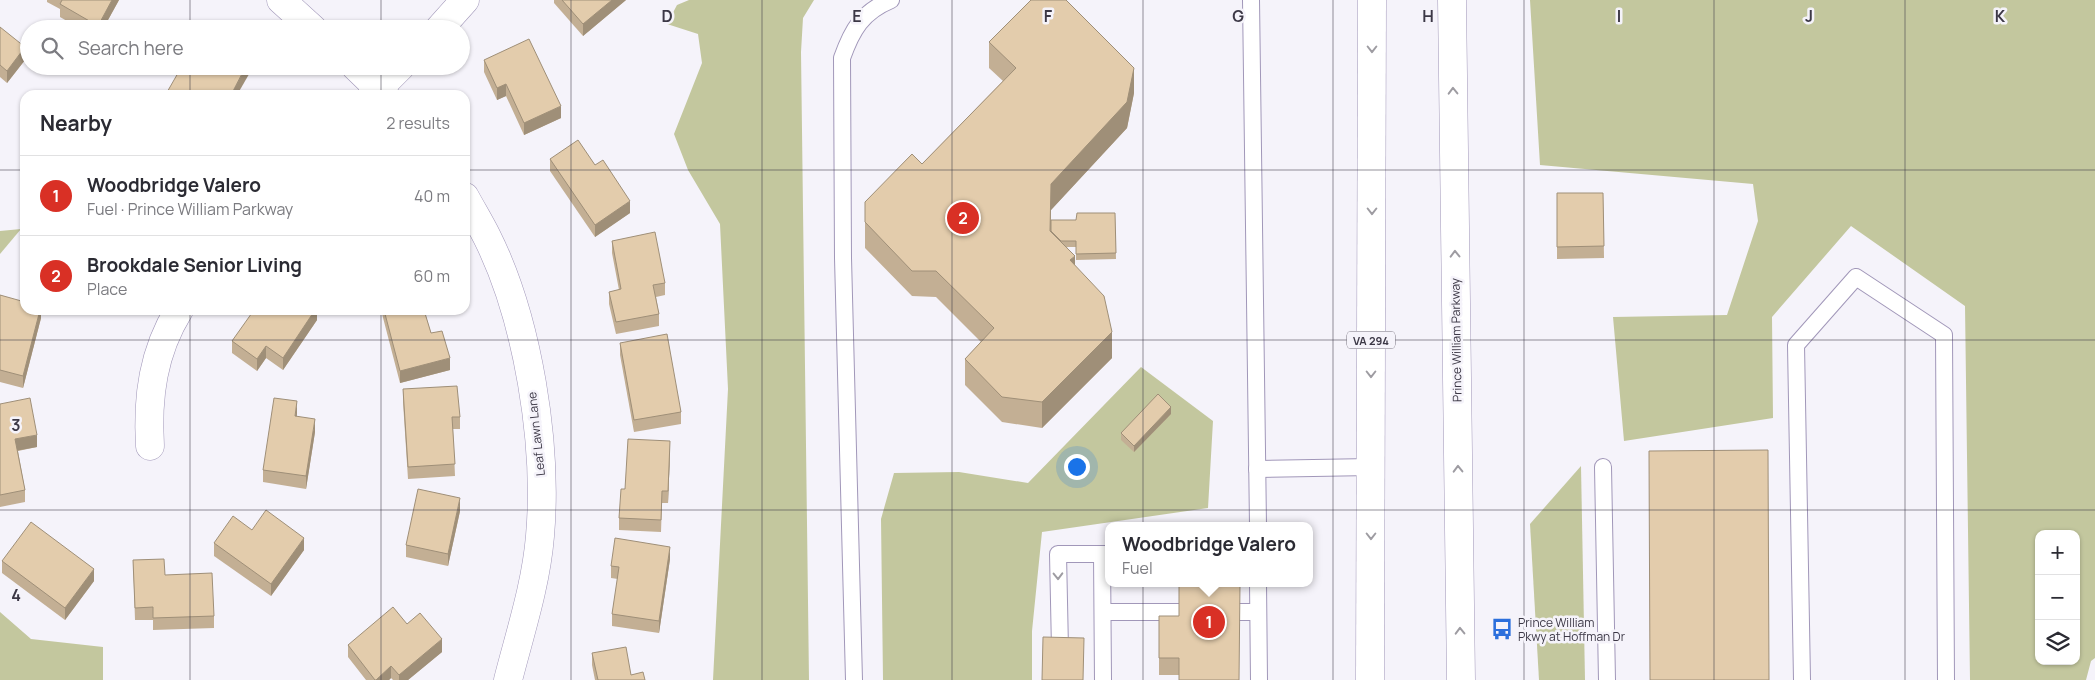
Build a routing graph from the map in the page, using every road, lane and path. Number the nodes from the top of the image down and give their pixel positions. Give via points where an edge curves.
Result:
1 (281, 0) edge
2 (465, 0) edge
3 (891, 0) edge
4 (1251, 0) edge
5 (1372, 0) edge
6 (1452, 0) edge
7 (303, 20) edge
8 (446, 20) edge
9 (363, 75) edge
10 (394, 75) edge
11 (376, 90) edge
12 (381, 90) edge
13 (470, 206) edge
14 (178, 315) edge
15 (150, 446) dead end
16 (1371, 467) junction
17 (1603, 467) dead end
18 (1257, 469) junction
19 (1258, 522) edge
20 (1105, 554) edge
21 (1105, 573) edge
22 (1258, 587) edge
23 (1103, 612) junction
24 (1179, 612) edge
25 (1240, 612) edge
26 (1258, 612) junction
27 (1060, 649) edge
28 (508, 680) edge
29 (854, 680) edge
30 (1103, 680) edge
31 (1259, 680) edge
32 (1370, 680) edge
33 (1461, 680) edge
34 (1607, 680) edge
35 (1802, 680) edge
36 (1946, 680) edge

1 - 7 main road
2 - 8 main road
3 - 29 lane via 861,20 850,35 842,58 843,258
4 - 18 lane
5 -> 16 main road, VA 294
33 -> 6 main road, Prince William Parkway
9 - 11 main road
10 - 12 main road
13 - 28 main road, Leaf Lawn Lane via 510,294 526,358 538,430 540,536 534,579
14 - 15 main road via 159,352 151,381
16 - 18 lane
16 -> 32 main road, VA 294
17 - 34 lane
18 - 19 lane
20 -> 27 lane via 1058,554
21 - 23 lane
22 - 26 lane
23 - 24 lane
23 - 30 lane
25 - 26 lane
26 - 31 lane
35 - 36 lane via 1796,345 1856,277 1944,335

